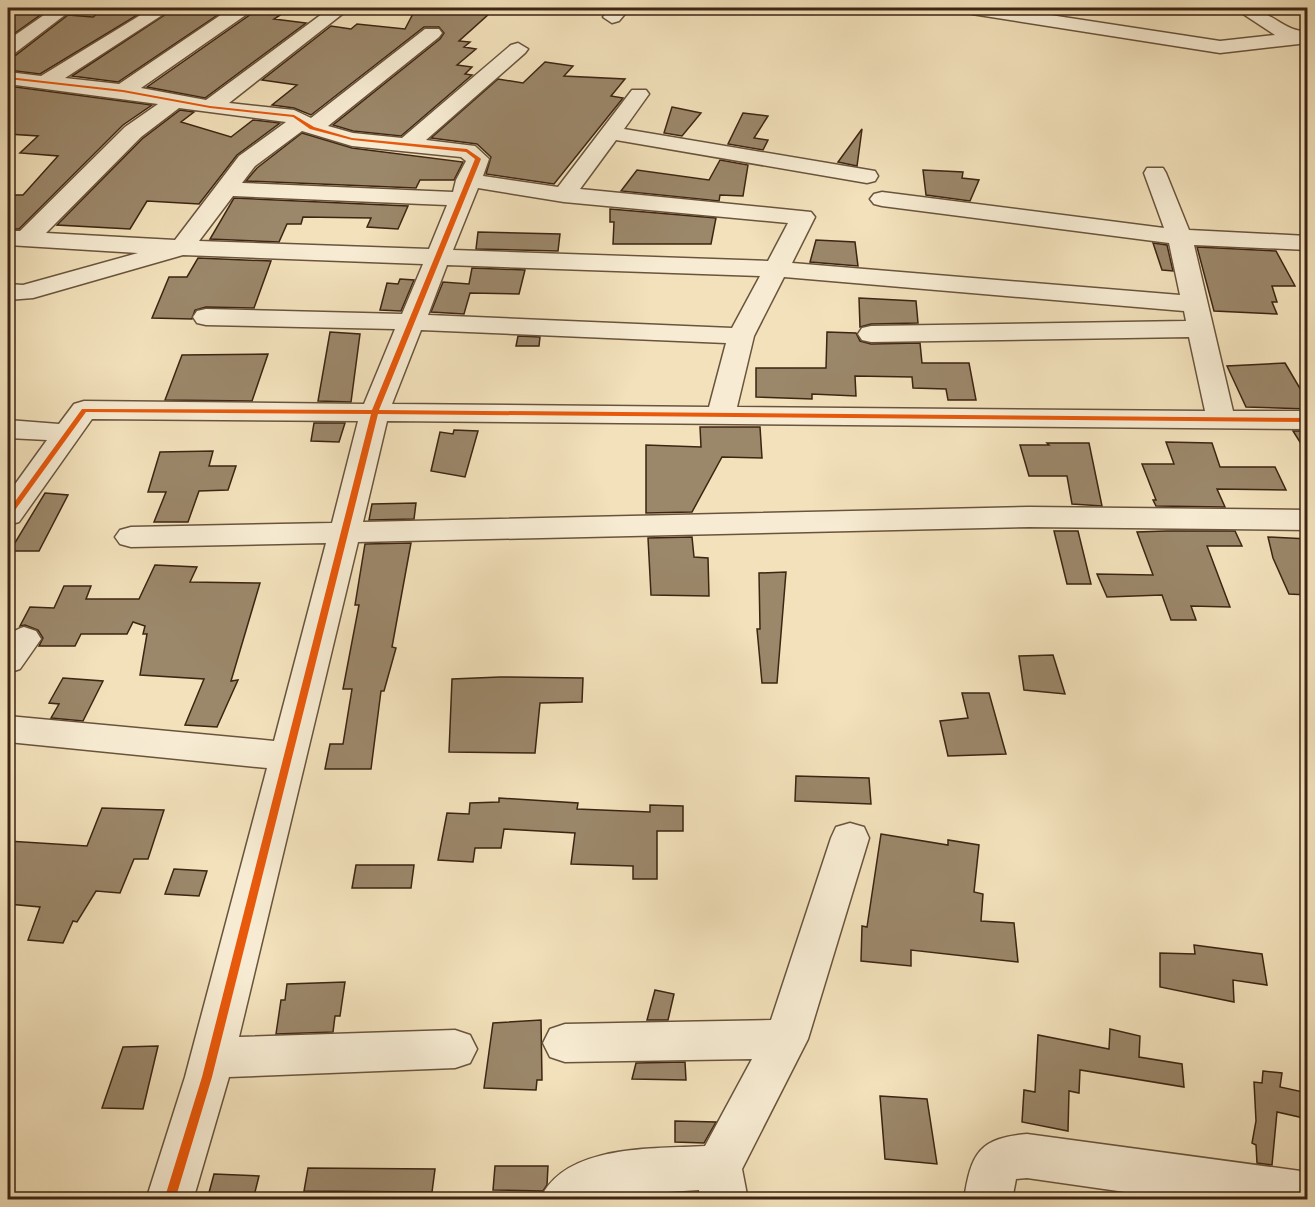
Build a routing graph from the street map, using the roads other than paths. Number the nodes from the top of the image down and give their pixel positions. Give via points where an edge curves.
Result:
1 (65, 8) edge
2 (164, 8) edge
3 (243, 8) edge
4 (341, 8) edge
5 (972, 8) edge
6 (1243, 8) edge
7 (432, 33) dead end
8 (1302, 38) edge
9 (8, 49) edge
10 (518, 49) dead end
11 (8, 78) edge
12 (47, 81) junction
13 (123, 91) junction
14 (639, 94) dead end
15 (175, 101) junction
16 (210, 107) junction
17 (307, 125) junction
18 (610, 133) junction
19 (406, 146) junction
20 (1155, 173) dead end
21 (867, 176) dead end
22 (226, 189) junction
23 (464, 189) junction
24 (564, 195) junction
25 (882, 199) dead end
26 (1180, 237) junction
27 (17, 238) edge
28 (65, 241) junction
29 (1308, 243) edge
30 (182, 248) junction
31 (436, 258) junction
32 (776, 270) junction
33 (16, 293) edge
34 (8, 313) edge
35 (206, 317) dead end
36 (1198, 317) junction
37 (411, 322) junction
38 (871, 334) dead end
39 (741, 336) junction
40 (375, 412) junction
41 (721, 415) junction
42 (1221, 419) junction
43 (1308, 420) edge
44 (8, 429) edge
45 (69, 433) junction
46 (8, 515) edge
47 (1308, 520) edge
48 (345, 532) junction
49 (132, 537) dead end
50 (8, 729) edge
51 (288, 756) junction
52 (850, 838) dead end
53 (786, 1039) junction
54 (565, 1043) dead end
55 (455, 1049) dead end
56 (211, 1058) junction
57 (721, 1183) edge
58 (1308, 1195) edge
59 (169, 1200) edge
60 (562, 1200) edge
61 (988, 1200) edge

1 - 9 street
2 - 12 street
3 - 13 street
4 - 16 street
5 - 8 street via 1220,47
6 - 8 street
7 - 17 street
10 - 19 street
11 - 12 street
12 - 13 street
13 - 15 street
14 - 18 street
15 - 16 street
15 - 27 street via 133,132
16 - 17 street via 294,116
17 - 19 street via 352,139
17 - 22 street via 247,161
18 - 21 street
18 - 24 street
19 - 23 street via 475,154 478,159
20 - 26 street
22 - 23 street
22 - 30 street
23 - 24 street
23 - 31 street
24 - 32 street via 803,217
25 - 26 street
26 - 29 street
26 - 36 street
27 - 28 street
28 - 30 street
28 - 33 street
30 - 31 street
30 - 33 street
31 - 32 street
31 - 37 street
32 - 36 street
32 - 39 street
33 - 34 street
35 - 37 street
36 - 38 street
36 - 42 street
37 - 39 street
37 - 40 street
39 - 41 street
40 - 41 street
40 - 45 street via 84,410
40 - 48 street
41 - 42 street
42 - 43 street
44 - 45 street
45 - 46 street
47 - 48 street via 1029,517
48 - 49 street
48 - 51 street
50 - 51 street
51 - 56 street
52 - 53 street
53 - 54 street
53 - 57 street
55 - 56 street
56 - 59 street
57 - 60 street via 619,1173 584,1184
58 - 61 street via 1027,1156 1003,1158 990,1176

